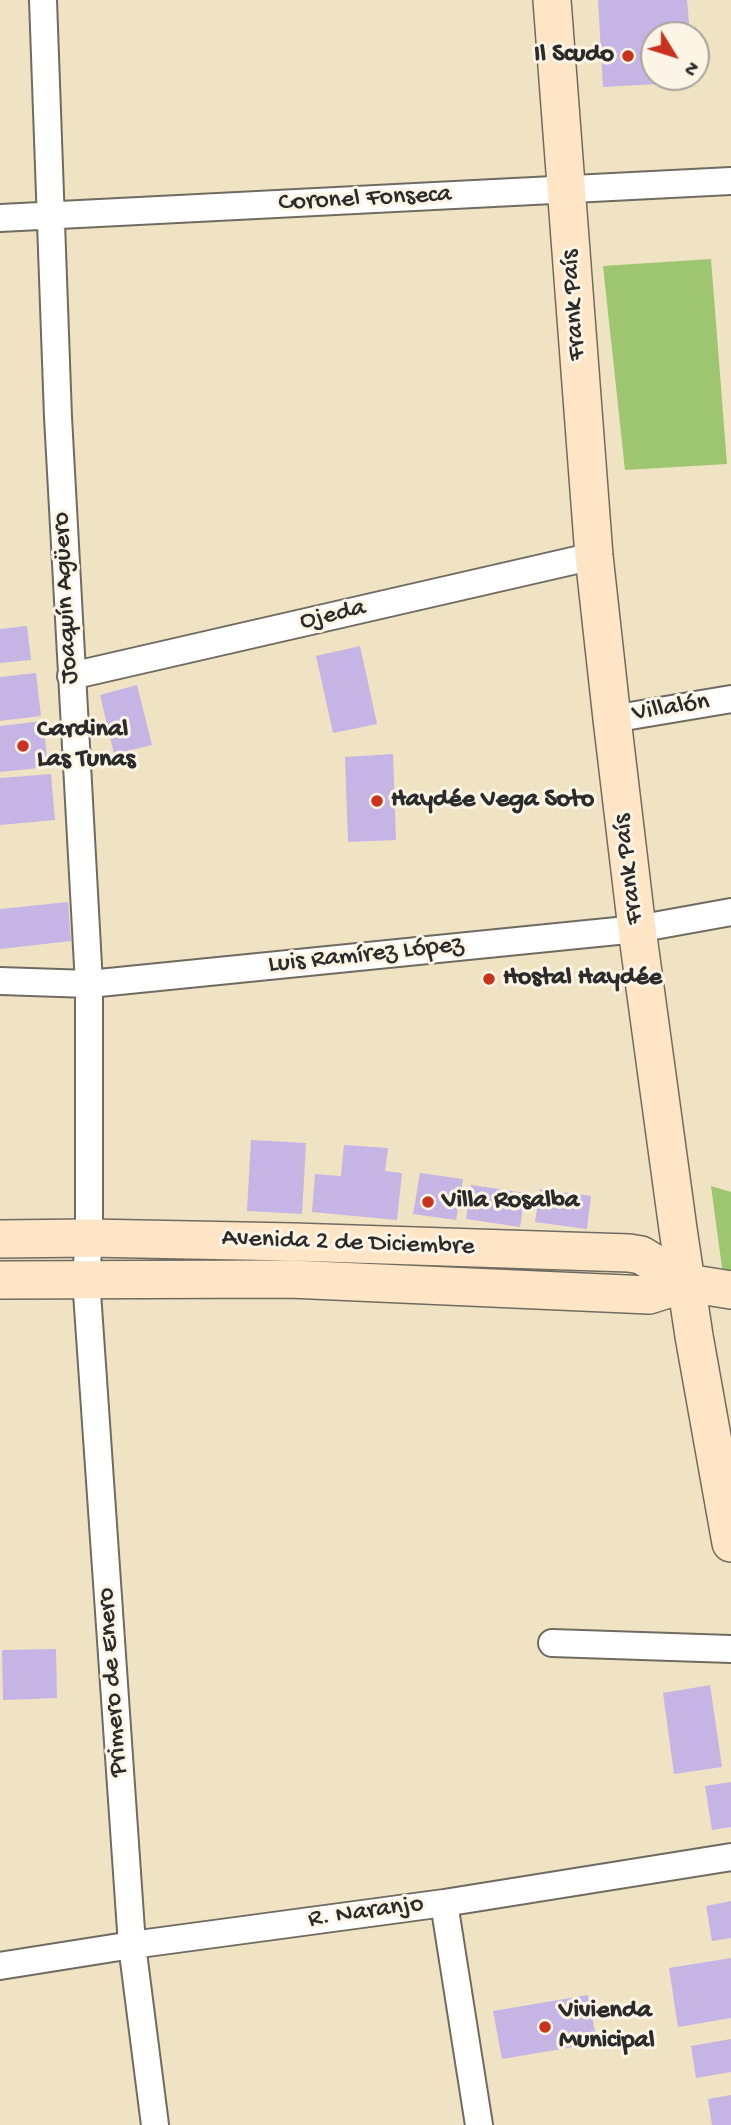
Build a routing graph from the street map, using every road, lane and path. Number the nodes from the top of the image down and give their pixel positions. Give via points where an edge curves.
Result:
1 (43, 0) edge
2 (552, 0) edge
3 (731, 181) edge
4 (566, 191) junction
5 (51, 214) junction
6 (0, 218) edge
7 (594, 555) junction
8 (71, 676) junction
9 (731, 699) edge
10 (612, 719) junction
11 (731, 912) edge
12 (637, 929) junction
13 (0, 981) edge
14 (89, 984) junction
15 (678, 1229) junction
16 (78, 1238) junction
17 (0, 1239) edge
18 (641, 1255) junction
19 (76, 1279) junction
20 (0, 1280) edge
21 (687, 1283) junction
22 (731, 1290) edge
23 (649, 1295) junction
24 (694, 1336) junction
25 (731, 1543) edge
26 (552, 1643) dead end
27 (731, 1649) edge
28 (731, 1857) edge
29 (444, 1903) junction
30 (132, 1945) junction
31 (0, 1966) edge
32 (155, 2125) edge
33 (479, 2125) edge

1 - 5 street, Joaquín Agüero
2 - 4 main road, Frank País
3 - 4 street, Coronel Fonseca
4 - 5 street, Coronel Fonseca
4 - 7 main road, Frank País
5 - 6 street, Coronel Fonseca
5 - 8 street, Joaquín Agüero
7 - 8 street, Ojeda
7 - 10 main road, Frank País
8 - 14 street, Joaquín Agüero
9 - 10 street, Villalón
10 - 12 main road, Frank País
11 - 12 street, Luis Ramírez López
12 - 14 street, Luis Ramírez López
12 - 15 main road, Frank País
13 - 14 street, Luis Ramírez López
14 - 16 street, Joaquín Agüero
15 - 18 main road via 663,1245
15 - 21 main road, Frank País
16 - 17 main road, Avenida 2 de Diciembre
16 - 18 main road, Avenida 2 de Diciembre
16 - 19 street, Primero de Enero
18 - 21 main road, Avenida 2 de Diciembre
19 - 20 main road, Avenida 2 de Diciembre
19 - 23 main road, Avenida 2 de Diciembre via 290,1279
19 - 30 street, Primero de Enero
21 - 22 main road, Avenida 2 de Diciembre
21 - 23 main road, Avenida 2 de Diciembre
21 - 24 main road, Frank País
23 - 24 main road via 675,1306
24 - 25 main road, Frank País
26 - 27 street
28 - 29 street, R. Naranjo
29 - 30 street, R. Naranjo
29 - 33 street
30 - 31 street, R. Naranjo
30 - 32 street, Primero de Enero

